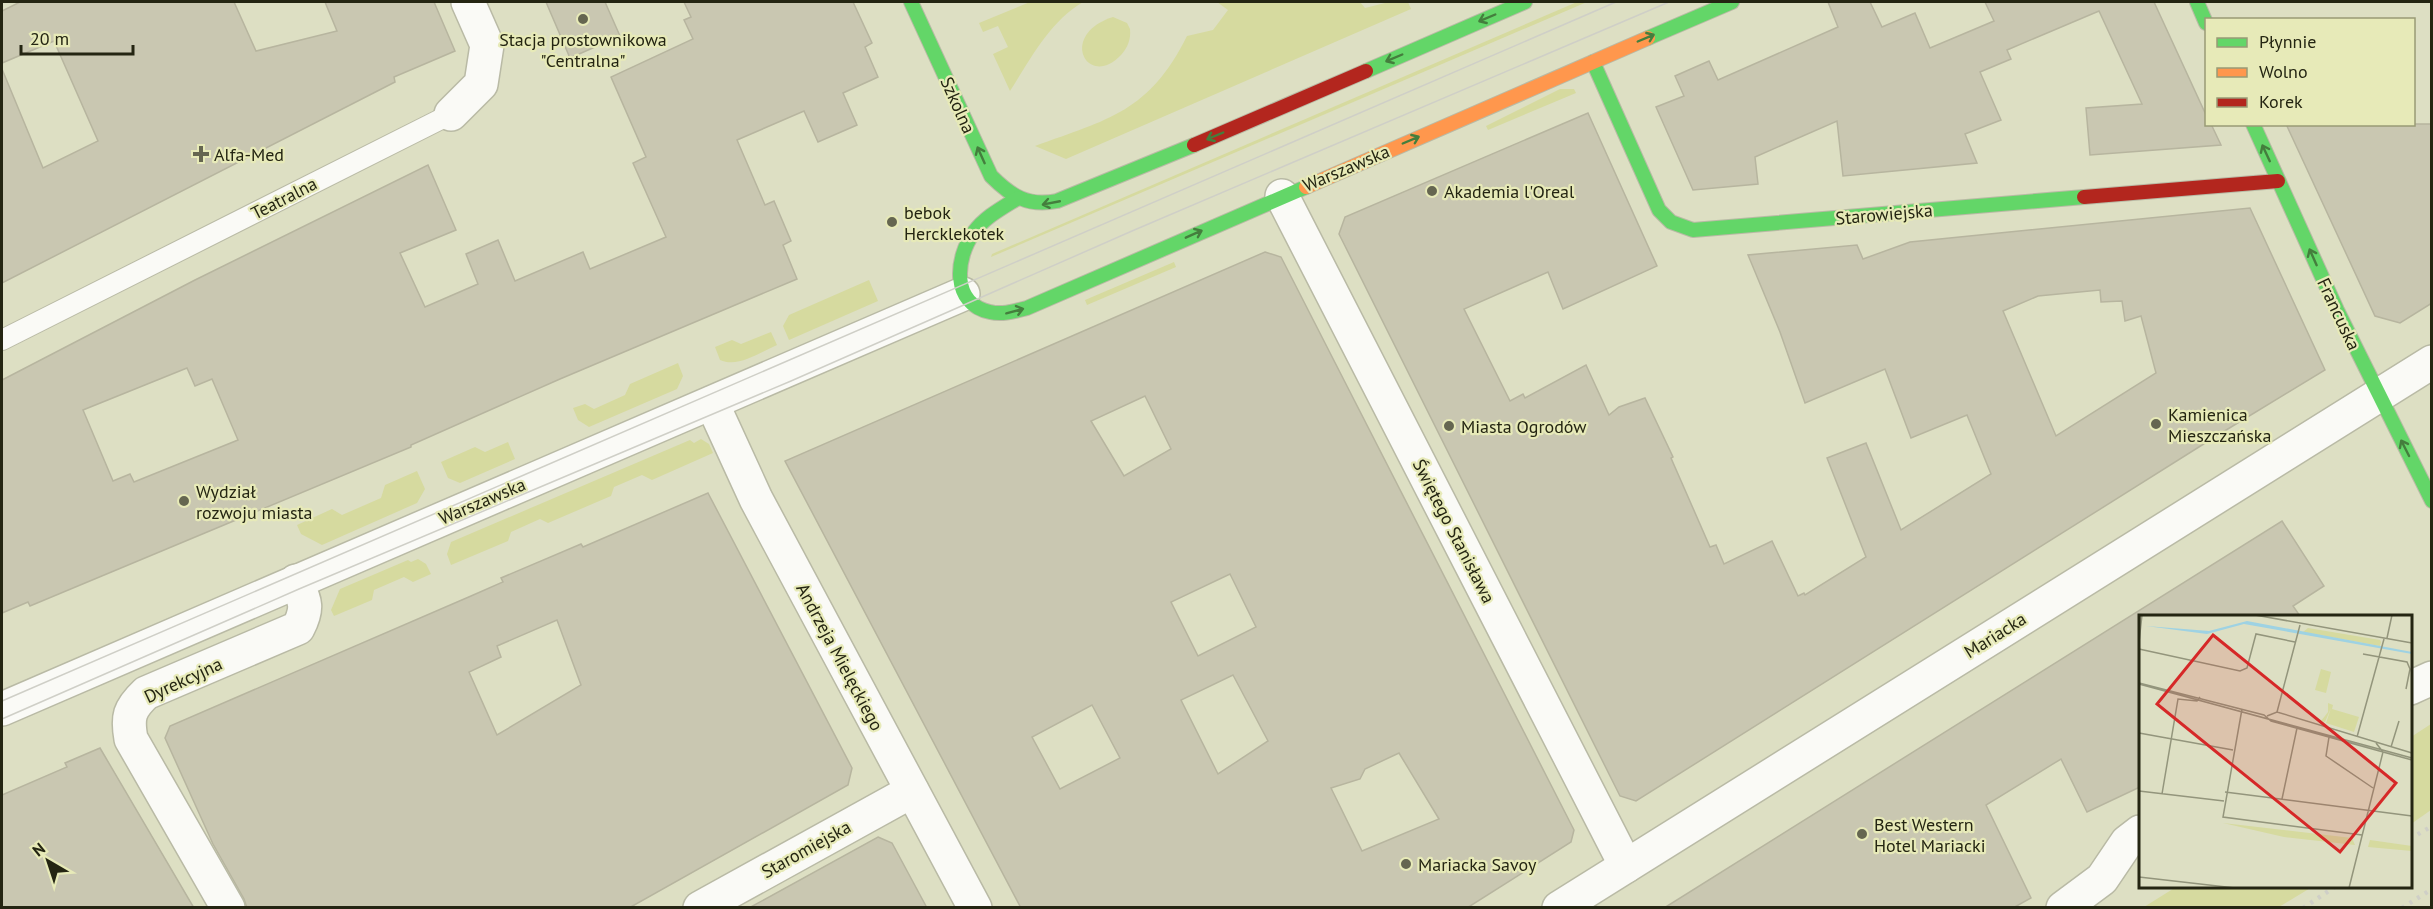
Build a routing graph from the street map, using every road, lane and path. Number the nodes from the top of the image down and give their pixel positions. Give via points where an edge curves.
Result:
1 (468, 2) edge
2 (911, 2) edge
3 (1525, 2) edge
4 (1732, 2) edge
5 (2197, 2) edge
6 (2205, 21) edge
7 (1593, 62) junction
8 (451, 114) joint
9 (2254, 126) edge
10 (2278, 181) junction
11 (1282, 196) junction
12 (1018, 198) junction
13 (963, 294) junction
14 (2, 340) edge
15 (2432, 362) edge
16 (2378, 395) junction
17 (711, 403) junction
18 (2432, 501) edge
19 (296, 580) junction
20 (2432, 678) edge
21 (2412, 687) edge
22 (2, 709) edge
23 (912, 790) junction
24 (2139, 833) edge
25 (1626, 866) junction
26 (228, 908) edge
27 (700, 908) edge
28 (975, 908) edge
29 (1559, 908) edge
30 (2063, 908) edge

1 - 8 street, Teatralna via 487,45 481,84
12 -> 2 street, Szkolna via 991,176
3 -> 12 street via 1058,202 1039,205
7 -> 4 street, Warszawska
5 - 6 street
7 - 10 street, Starowiejska via 1659,210 1671,222 1693,230
11 -> 7 street, Warszawska
8 - 14 lane, Teatralna
10 -> 9 street, Francuska
16 -> 10 street, Francuska
13 -> 11 street, Warszawska via 988,312 1014,312
11 - 25 street, Świętego Stanisława
12 - 13 street via 973,234 959,265
13 - 17 street, Warszawska
15 - 16 street, Mariacka
18 -> 16 street, Francuska
16 - 25 street, Mariacka
17 - 19 street, Warszawska
17 - 23 street, Andrzeja Mielęckiego via 756,499
19 - 22 street, Warszawska
19 - 26 street, Dyrekcyjna via 306,610 298,628 146,693 135,704 128,721 131,739
20 - 21 street
23 - 27 street, Staromiejska
23 - 28 street, Andrzeja Mielęckiego
24 - 30 street via 2127,842 2102,879
25 - 29 street, Mariacka

